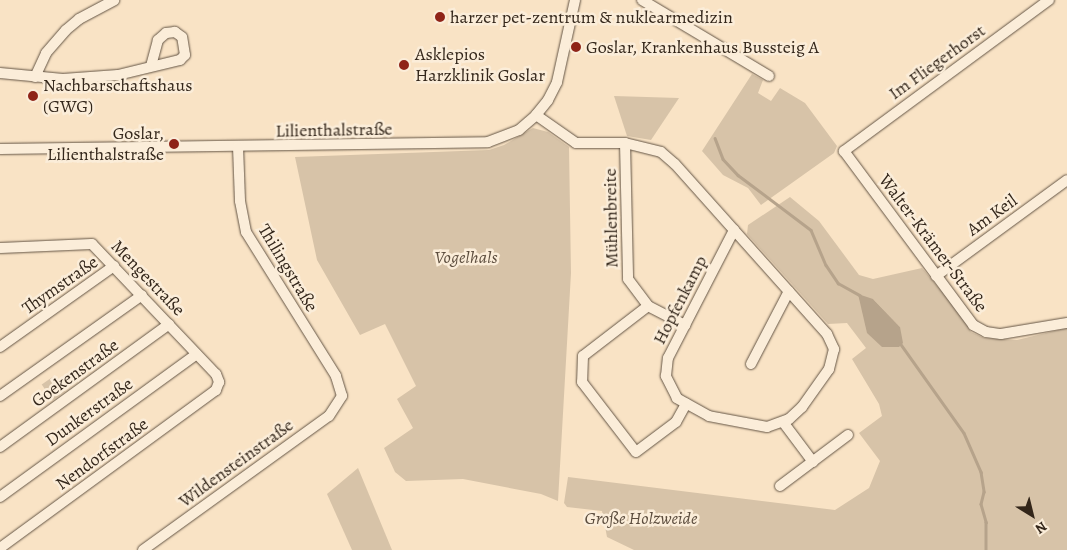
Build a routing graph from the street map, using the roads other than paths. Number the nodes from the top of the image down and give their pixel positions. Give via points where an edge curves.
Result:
1 (114, 0) edge
2 (575, 0) edge
3 (642, 0) edge
4 (1049, 0) edge
5 (151, 66) dead end
6 (0, 73) edge
7 (769, 76) dead end
8 (35, 77) junction
9 (536, 116) junction
10 (626, 143) junction
11 (238, 147) junction
12 (0, 149) edge
13 (844, 151) joint
14 (1067, 180) edge
15 (734, 230) junction
16 (0, 248) edge
17 (114, 266) junction
18 (936, 276) junction
19 (789, 291) junction
20 (142, 295) junction
21 (648, 306) junction
22 (1067, 323) edge
23 (169, 324) junction
24 (685, 325) junction
25 (0, 347) edge
26 (197, 354) junction
27 (751, 364) dead end
28 (219, 382) joint
29 (0, 396) edge
30 (342, 396) joint
31 (686, 404) junction
32 (783, 422) junction
33 (848, 435) dead end
34 (0, 447) edge
35 (812, 462) junction
36 (780, 486) dead end
37 (0, 497) edge
38 (0, 548) edge
39 (143, 550) edge

1 - 8 street via 66,30 46,53
2 - 9 street, Lilienthalstraße via 557,82
3 - 7 street
4 - 13 street, Im Fliegerhorst
5 - 8 street via 89,78
6 - 8 street
9 - 10 street via 576,143
9 - 11 street, Lilienthalstraße via 507,136 471,144
10 - 15 street via 651,147 668,158
10 - 21 street, Mühlenbreite via 628,279
11 - 12 street, Lilienthalstraße
11 - 30 street, Thilingstraße via 240,201 246,232 336,376
13 - 18 street, Walter-Krämer-Straße
14 - 18 street, Am Keil
15 - 19 street, Hopfenkamp
15 - 24 street, Hopfenkamp
16 - 17 street, Mengestraße via 92,244
17 - 20 street, Mengestraße
17 - 25 street, Thymstraße
18 - 22 street, Walter-Krämer-Straße via 973,325 986,332 1016,334
19 - 27 street
19 - 32 street, Hopfenkamp via 831,339 834,355 829,369 802,407
20 - 23 street, Mengestraße
20 - 29 street
21 - 24 street, Mühlenbreite
21 - 31 street via 583,356 582,382 636,452 676,422
23 - 26 street, Mengestraße
23 - 34 street, Goekenstraße
24 - 31 street, Hopfenkamp via 666,370 669,388
26 - 28 street, Mengestraße via 216,374
26 - 37 street, Dunkerstraße
28 - 38 street, Nendorfstraße via 216,390
30 - 39 street, Wildensteinstraße via 329,416
31 - 32 street, Hopfenkamp via 730,422 767,427
32 - 35 street
33 - 35 street
35 - 36 street

